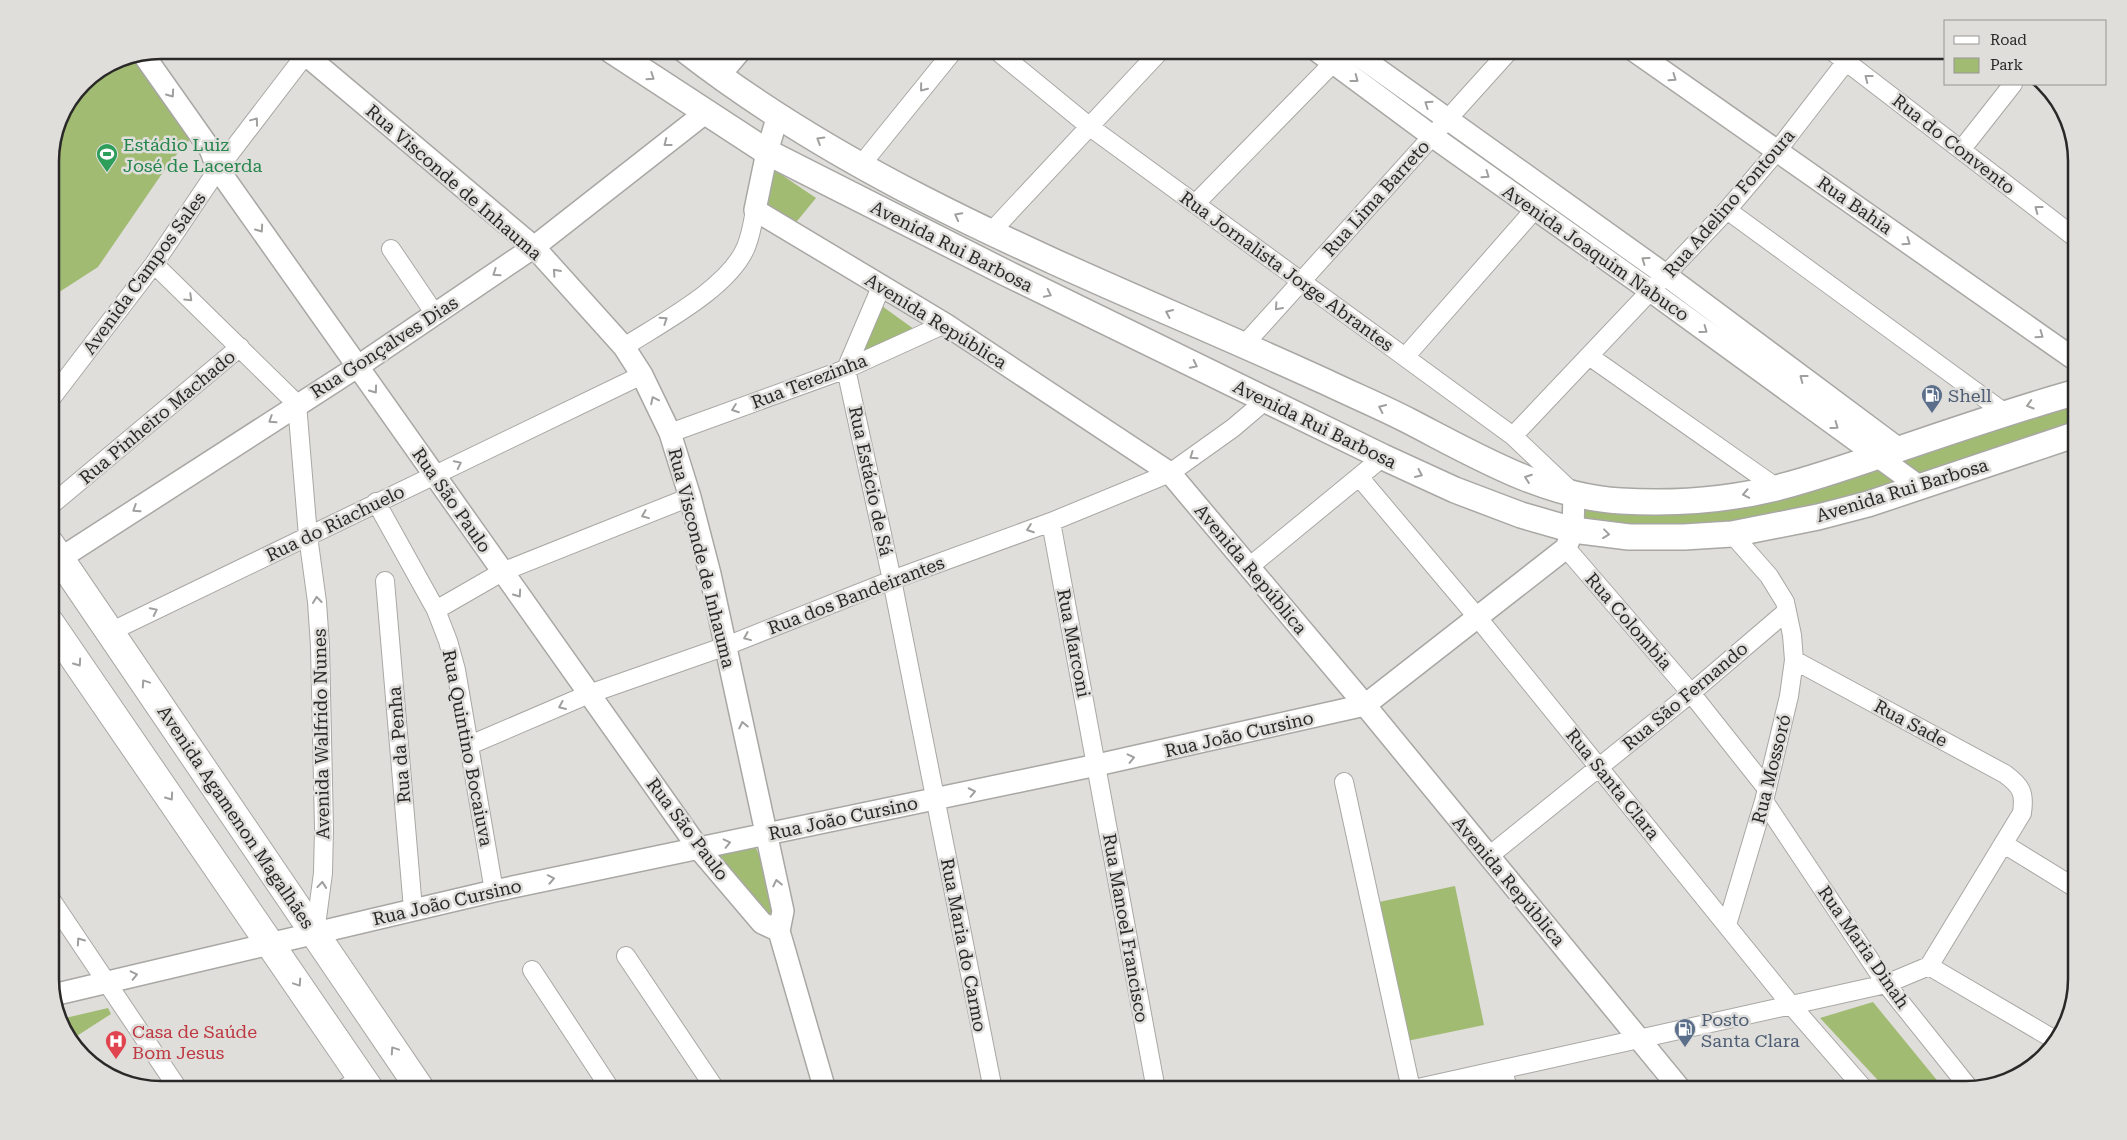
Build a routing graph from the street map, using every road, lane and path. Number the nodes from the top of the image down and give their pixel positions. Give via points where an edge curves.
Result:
1 (299, 59) edge
2 (314, 59) edge
3 (624, 59) edge
4 (697, 59) edge
5 (733, 59) edge
6 (947, 59) edge
7 (1007, 59) edge
8 (1153, 59) edge
9 (1328, 59) edge
10 (1365, 59) edge
11 (1502, 59) edge
12 (1646, 59) edge
13 (1839, 59) edge
14 (1850, 59) edge
15 (147, 60) edge
16 (1333, 63) junction
17 (719, 76) junction
18 (2012, 85) edge
19 (705, 113) junction
20 (778, 115) junction
21 (1448, 118) junction
22 (1090, 127) junction
23 (1432, 136) junction
24 (1961, 150) junction
25 (1778, 151) junction
26 (767, 152) junction
27 (861, 165) junction
28 (218, 169) junction
29 (1195, 204) junction
30 (755, 210) junction
31 (1536, 210) junction
32 (1727, 210) junction
33 (2068, 232) edge
34 (990, 233) junction
35 (534, 247) junction
36 (391, 249) dead end
37 (154, 264) junction
38 (1667, 276) junction
39 (1301, 281) junction
40 (881, 287) junction
41 (1652, 292) junction
42 (435, 314) junction
43 (945, 324) junction
44 (1243, 346) junction
45 (240, 347) junction
46 (624, 347) junction
47 (2068, 355) edge
48 (1589, 356) junction
49 (1405, 357) junction
50 (357, 367) junction
51 (846, 369) junction
52 (642, 375) junction
53 (59, 388) edge
54 (2068, 395) edge
55 (1266, 400) junction
56 (297, 404) junction
57 (2004, 413) junction
58 (670, 432) junction
59 (1513, 436) junction
60 (2068, 437) edge
61 (1888, 453) junction
62 (1383, 457) junction
63 (1170, 473) junction
64 (434, 475) junction
65 (1360, 478) junction
66 (1920, 487) junction
67 (1777, 488) junction
68 (1574, 494) junction
69 (690, 497) junction
70 (59, 498) edge
71 (376, 502) junction
72 (1051, 522) junction
73 (1732, 534) junction
74 (308, 536) junction
75 (1569, 539) junction
76 (59, 553) edge
77 (59, 563) edge
78 (1249, 566) junction
79 (502, 572) junction
80 (892, 580) junction
81 (385, 582) dead end
82 (436, 610) junction
83 (1787, 611) junction
84 (1478, 618) junction
85 (110, 632) junction
86 (59, 636) edge
87 (726, 646) junction
88 (1794, 660) junction
89 (1691, 693) junction
90 (589, 694) junction
91 (1365, 705) junction
92 (470, 745) junction
93 (1097, 765) junction
94 (1599, 767) junction
95 (1344, 782) dead end
96 (1765, 795) junction
97 (936, 799) junction
98 (766, 834) junction
99 (2004, 844) junction
100 (699, 849) junction
101 (1489, 856) junction
102 (2068, 883) edge
103 (494, 891) junction
104 (414, 909) junction
105 (59, 911) edge
106 (1727, 924) junction
107 (779, 931) junction
108 (316, 933) junction
109 (270, 942) junction
110 (626, 956) dead end
111 (1930, 966) junction
112 (532, 970) dead end
113 (108, 981) junction
114 (1886, 984) junction
115 (60, 993) edge
116 (1791, 1005) junction
117 (2050, 1037) edge
118 (1640, 1038) junction
119 (1503, 1069) junction
120 (173, 1081) edge
121 (355, 1081) edge
122 (415, 1081) edge
123 (605, 1081) edge
124 (710, 1081) edge
125 (822, 1081) edge
126 (991, 1081) edge
127 (1154, 1081) edge
128 (1408, 1081) edge
129 (1450, 1081) edge
130 (1506, 1081) edge
131 (1674, 1081) edge
132 (1857, 1081) edge
133 (1964, 1081) edge

28 -> 1 street, Avenida Campos Sales
2 - 35 street, Rua Visconde de Inhauma
3 -> 19 main road, Avenida Rui Barbosa
4 - 17 main road, Avenida Rui Barbosa
5 - 17 street
6 -> 27 street
7 - 22 street, Rua Jornalista Jorge Abrantes
8 - 22 street
9 - 16 street, Avenida Joaquim Nabuco
21 -> 10 street, Avenida Joaquim Nabuco
11 - 21 street, Rua Lima Barreto
12 -> 25 street, Rua Bahia
13 - 25 street, Rua Adelino Fontoura
24 -> 14 street, Rua do Convento
15 -> 28 street, Rua São Paulo via 210,149
16 -> 23 street, Avenida Joaquim Nabuco
16 - 29 street
17 - 20 main road, Avenida Rui Barbosa
18 - 24 street
19 - 26 main road, Avenida Rui Barbosa
19 -> 35 street, Rua Gonçalves Dias
20 - 26 street
27 -> 20 main road, Avenida Rui Barbosa
21 - 23 street, Rua Lima Barreto
38 -> 21 street, Avenida Joaquim Nabuco
22 - 29 street, Rua Jornalista Jorge Abrantes
22 - 34 street
23 -> 31 street, Avenida Joaquim Nabuco
23 - 39 street, Rua Lima Barreto
33 -> 24 street, Rua do Convento
25 - 32 street, Rua Adelino Fontoura
25 -> 47 street, Rua Bahia
26 - 30 street
26 -> 55 main road, Avenida Rui Barbosa
34 -> 27 main road, Avenida Rui Barbosa
28 - 37 street, Avenida Campos Sales
28 -> 50 street, Rua São Paulo
29 - 39 street, Rua Jornalista Jorge Abrantes
30 - 40 street, Avenida República
46 -> 30 street via 724,278 746,248
31 - 41 street, Avenida Joaquim Nabuco
31 - 49 street
32 - 38 street, Rua Adelino Fontoura
32 - 57 street
44 -> 34 main road, Avenida Rui Barbosa
35 -> 42 street, Rua Gonçalves Dias
46 -> 35 street, Rua Visconde de Inhauma
36 - 42 street
37 -> 45 street
37 - 53 street, Avenida Campos Sales
38 - 41 street, Rua Adelino Fontoura
61 -> 38 street, Avenida Joaquim Nabuco
39 -> 44 street, Rua Lima Barreto
39 - 49 street, Rua Jornalista Jorge Abrantes
40 - 43 street, Avenida República
40 - 51 street
41 - 48 street, Rua Adelino Fontoura
41 -> 61 street, Avenida Joaquim Nabuco
42 - 50 street, Rua Gonçalves Dias
43 - 51 street, Rua Terezinha
43 - 63 street, Avenida República
68 -> 44 main road, Avenida Rui Barbosa via 1484,460 1403,418
45 - 56 street
45 - 70 street, Rua Pinheiro Machado
46 - 52 street, Rua Visconde de Inhauma
48 - 59 street, Rua Adelino Fontoura
48 - 67 street
49 - 59 street, Rua Jornalista Jorge Abrantes
50 - 56 street, Rua Gonçalves Dias
50 -> 64 street, Rua São Paulo
51 -> 58 street, Rua Terezinha
51 - 80 street, Rua Estácio de Sá
58 -> 52 street, Rua Visconde de Inhauma
64 -> 52 street, Rua do Riachuelo
54 -> 57 main road, Avenida Rui Barbosa
55 - 62 main road, Avenida Rui Barbosa
55 -> 63 street, Rua dos Bandeirantes
56 - 74 street, Avenida Walfrido Nunes
56 -> 76 street, Rua Gonçalves Dias
57 - 61 main road, Avenida Rui Barbosa
58 - 69 street, Rua Visconde de Inhauma
59 - 68 street, Rua Jornalista Jorge Abrantes
60 - 66 main road, Avenida Rui Barbosa
61 - 66 street
61 - 67 main road, Avenida Rui Barbosa
62 - 65 street
62 -> 75 main road, Avenida Rui Barbosa
63 - 72 street, Rua dos Bandeirantes
63 - 78 street, Avenida República
64 - 71 street, Rua do Riachuelo
64 - 79 street, Rua São Paulo
65 - 78 street
65 - 84 street, Rua Santa Clara
66 - 73 main road, Avenida Rui Barbosa via 1818,517
67 -> 68 main road, Avenida Rui Barbosa via 1722,498 1664,502 1617,501
68 - 75 street
69 -> 79 street
69 - 87 street, Rua Visconde de Inhauma
71 - 74 street, Rua do Riachuelo
71 - 82 street, Rua Quintino Bocaiuva
72 -> 80 street, Rua dos Bandeirantes
72 - 93 street, Rua Marconi
75 -> 73 main road, Avenida Rui Barbosa
73 - 83 street, Rua Mossoró via 1769,576
85 -> 74 street, Rua do Riachuelo
108 -> 74 street, Avenida Walfrido Nunes via 324,828 318,602
75 - 84 street, Rua João Cursino
75 - 89 street, Rua Colombia
77 - 85 main road, Avenida Agamenon Magalhães
78 - 91 street, Avenida República
79 - 82 street
79 -> 90 street, Rua São Paulo
80 -> 87 street, Rua dos Bandeirantes
80 - 97 street, Rua Estácio de Sá
81 - 104 street, Rua da Penha
82 - 92 street, Rua Quintino Bocaiuva via 456,670
83 - 88 street, Rua Mossoró
83 - 89 street, Rua São Fernando
84 - 91 street, Rua João Cursino
84 - 94 street, Rua Santa Clara
108 -> 85 main road, Avenida Agamenon Magalhães
86 -> 109 main road
87 - 90 street, Rua dos Bandeirantes
98 -> 87 street, Rua Visconde de Inhauma
88 - 96 street, Rua Mossoró via 1790,696
88 - 99 street, Rua Sade via 2014,781 2023,792 2022,812
89 - 94 street, Rua São Fernando
89 - 96 street, Rua Colombia
90 -> 92 street, Rua dos Bandeirantes
90 - 100 street, Rua São Paulo
93 -> 91 street, Rua João Cursino
91 - 101 street, Avenida República
92 - 103 street, Rua Quintino Bocaiuva
97 -> 93 street, Rua João Cursino
93 - 127 street, Rua Manoel Francisco
94 - 101 street, Rua São Fernando
94 - 106 street, Rua Santa Clara
95 - 128 street
96 - 106 street, Rua Mossoró
96 - 114 street, Rua Maria Dinah
97 - 98 street, Rua João Cursino
97 - 126 street, Rua Maria do Carmo
100 -> 98 street, Rua João Cursino
107 -> 98 street, Rua Visconde de Inhauma via 783,911
99 - 102 street
99 - 111 street
103 -> 100 street, Rua João Cursino
100 - 107 street, Rua São Paulo via 762,923
101 - 118 street, Avenida República
103 - 104 street, Rua João Cursino
104 - 108 street, Rua João Cursino
113 -> 105 street
106 - 116 street, Rua Santa Clara
107 - 125 street, Rua Visconde de Inhauma
108 - 109 street, Rua João Cursino
122 -> 108 main road, Avenida Agamenon Magalhães
113 -> 109 street, Rua João Cursino
109 -> 121 main road
110 - 124 street
111 - 114 street
111 - 117 street
112 - 123 street
113 - 115 street, Rua João Cursino
113 - 120 street
114 - 116 street
114 - 133 street, Rua Maria Dinah
116 - 118 street
116 - 132 street, Rua Santa Clara
118 - 119 street
118 - 131 street, Avenida República
119 - 129 street
119 - 130 street

